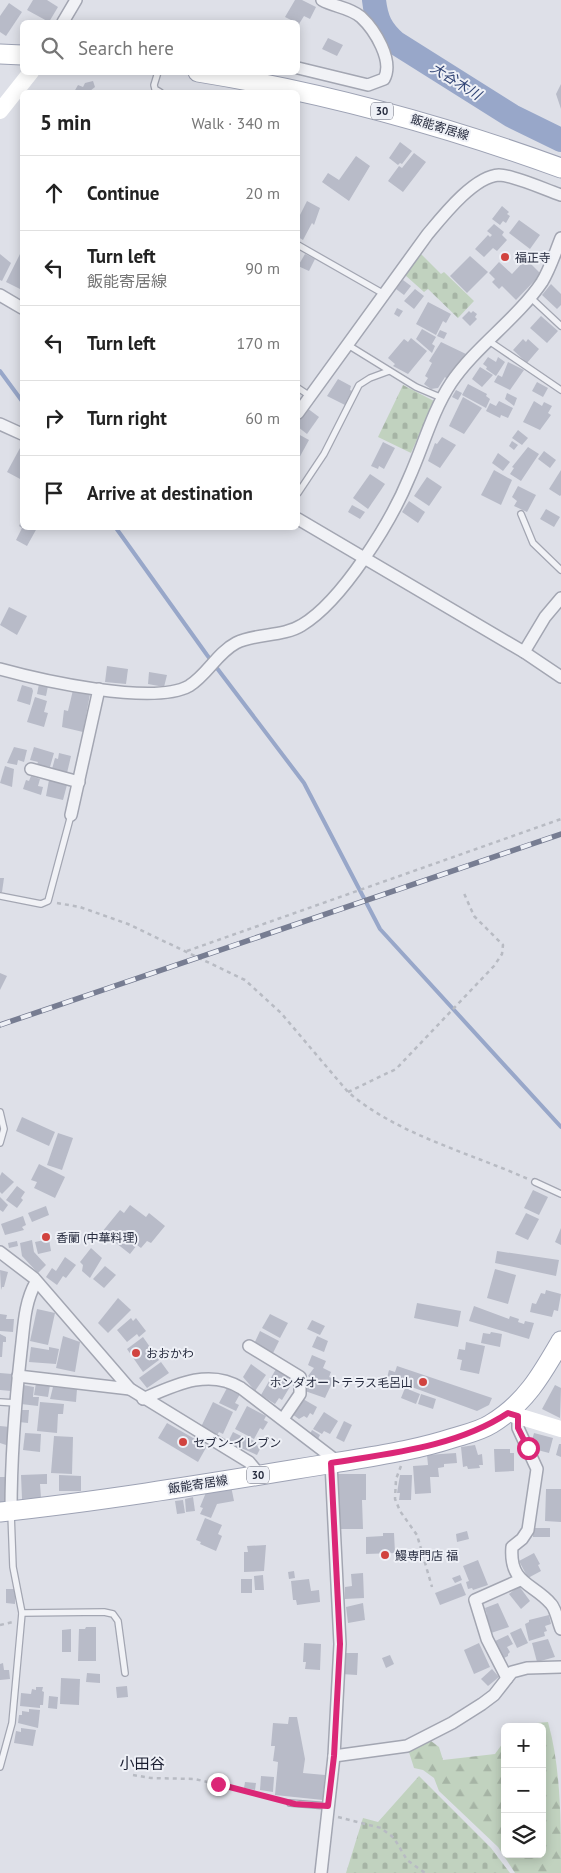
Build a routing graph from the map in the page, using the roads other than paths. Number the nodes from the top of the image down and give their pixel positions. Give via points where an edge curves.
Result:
1 (76, 0) edge
2 (322, 0) edge
3 (339, 2) edge
4 (64, 20) edge
5 (0, 54) edge
6 (20, 55) edge
7 (300, 68) edge
8 (29, 75) edge
9 (157, 75) edge
10 (234, 75) edge
11 (155, 90) edge
12 (298, 90) edge
13 (300, 91) edge
14 (0, 111) edge
15 (561, 168) edge
16 (561, 195) edge
17 (561, 238) edge
18 (300, 245) edge
19 (0, 294) edge
20 (384, 294) junction
21 (530, 298) junction
22 (20, 307) edge
23 (561, 326) edge
24 (488, 341) junction
25 (348, 345) junction
26 (389, 372) junction
27 (300, 389) edge
28 (561, 390) edge
29 (310, 396) junction
30 (442, 398) junction
31 (300, 409) edge
32 (0, 424) edge
33 (20, 433) edge
34 (300, 490) edge
35 (521, 514) dead end
36 (300, 520) edge
37 (363, 557) junction
38 (561, 570) edge
39 (561, 598) edge
40 (524, 652) junction
41 (0, 669) edge
42 (561, 677) edge
43 (99, 689) junction
44 (31, 769) dead end
45 (78, 782) junction
46 (71, 815) joint
47 (0, 896) edge
48 (0, 1112) edge
49 (0, 1143) edge
50 (534, 1182) road end
51 (561, 1194) edge
52 (0, 1252) edge
53 (36, 1282) junction
54 (561, 1341) edge
55 (249, 1346) dead end
56 (18, 1376) junction
57 (130, 1389) junction
58 (144, 1399) junction
59 (0, 1402) edge
60 (16, 1403) junction
61 (513, 1414) junction
62 (282, 1419) junction
63 (561, 1429) edge
64 (335, 1463) junction
65 (260, 1474) junction
66 (5, 1512) edge
67 (520, 1580) junction
68 (557, 1602) edge
69 (22, 1613) junction
70 (561, 1629) edge
71 (561, 1667) edge
72 (125, 1673) dead end
73 (506, 1678) junction
74 (334, 1756) junction
75 (0, 1766) edge
76 (290, 1803) road end
77 (328, 1810) junction
78 (321, 1873) edge

1 - 4 street
2 - 3 street
3 - 7 street via 361,17 375,36 388,63 384,79 368,85
5 - 6 main road
8 - 14 street
9 - 11 lane
10 - 12 main road, 飯能寄居線 / 30
13 - 15 main road, 飯能寄居線 / 30 via 482,140
16 - 20 street via 501,175 480,181 442,217
17 - 21 street via 542,281
18 - 20 lane
19 - 22 street
20 - 25 street
21 - 23 lane
21 - 24 street
24 - 28 lane
24 - 30 street via 452,381
25 - 26 lane
25 - 29 street
26 - 30 lane
26 - 34 lane via 359,385 324,454
27 - 29 lane
29 - 31 street
30 - 37 street via 402,494
32 - 33 street
35 - 38 lane via 533,543
36 - 37 street
37 - 40 street
37 - 43 street via 327,604 300,627 237,643 224,651 189,685 170,692 152,693
39 - 40 street
40 - 42 street
41 - 43 street
43 - 45 street
44 - 45 street
45 - 46 street
46 - 47 lane via 48,901 41,904
48 - 49 lane via 4,1129
50 - 51 lane
52 - 53 street
53 - 56 street via 28,1297
53 - 57 street
54 - 61 main road, 飯能寄居線 / 30 via 543,1373
55 - 62 street via 300,1377 300,1394
56 - 57 street
56 - 60 street
57 - 58 street
58 - 62 street via 176,1384 208,1378 223,1379 241,1388
58 - 65 street via 249,1462
59 - 60 lane
60 - 66 street
61 - 63 street
61 - 64 main road, 飯能寄居線 / 30 via 476,1431 407,1452
61 - 67 street via 537,1469 528,1530 512,1547 511,1554
62 - 64 street
64 - 65 main road, 飯能寄居線 / 30
64 - 74 street via 340,1644
65 - 66 main road, 飯能寄居線 / 30
66 - 69 lane
67 - 68 street
67 - 73 street via 475,1600 487,1639
68 - 70 street
69 - 72 lane via 113,1614 118,1621
69 - 75 lane via 12,1723
71 - 73 street via 527,1668 512,1672
73 - 74 street via 494,1695 482,1704 407,1746
74 - 77 street
76 - 77 lane
77 - 78 street

